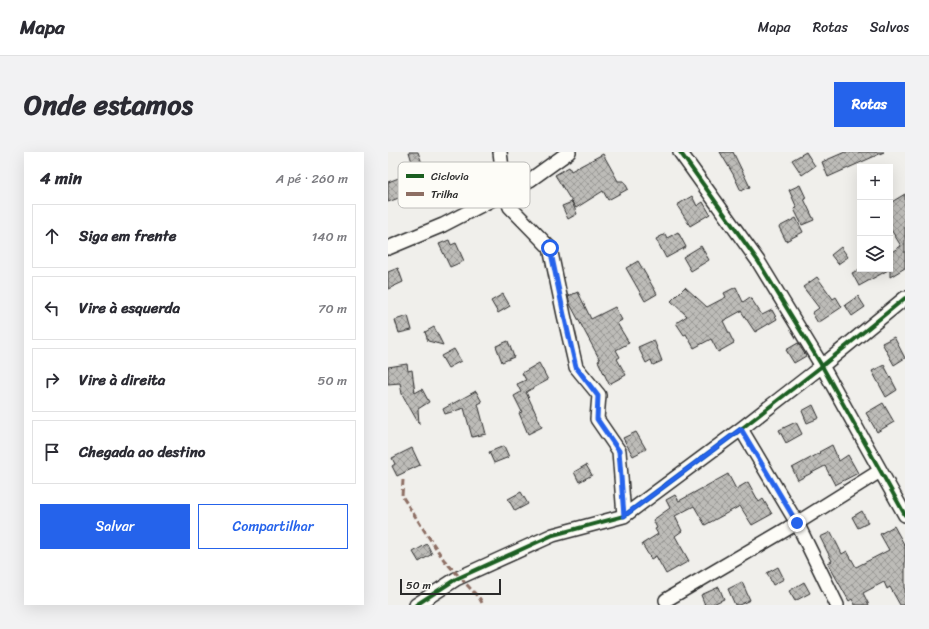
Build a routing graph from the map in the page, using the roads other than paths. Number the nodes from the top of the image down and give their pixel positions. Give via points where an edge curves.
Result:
1 (500, 152) edge
2 (569, 152) edge
3 (680, 152) edge
4 (501, 162) edge
5 (530, 180) edge
6 (476, 208) edge
7 (511, 208) edge
8 (388, 248) edge
9 (905, 298) edge
10 (822, 366) junction
11 (741, 429) junction
12 (880, 471) junction
13 (905, 515) edge
14 (624, 516) junction
15 (797, 523) junction
16 (666, 600) dead end
17 (416, 605) edge
18 (837, 605) edge

1 - 4 street
2 - 5 street
3 - 10 street via 758,261
6 - 8 street
7 - 14 street via 550,248 576,367 598,396 597,419 619,451
9 - 10 street
10 - 11 street
10 - 12 street
11 - 14 street
11 - 15 street
12 - 13 street
12 - 15 street
14 - 17 street via 552,535 456,579
15 - 16 street
15 - 18 street

